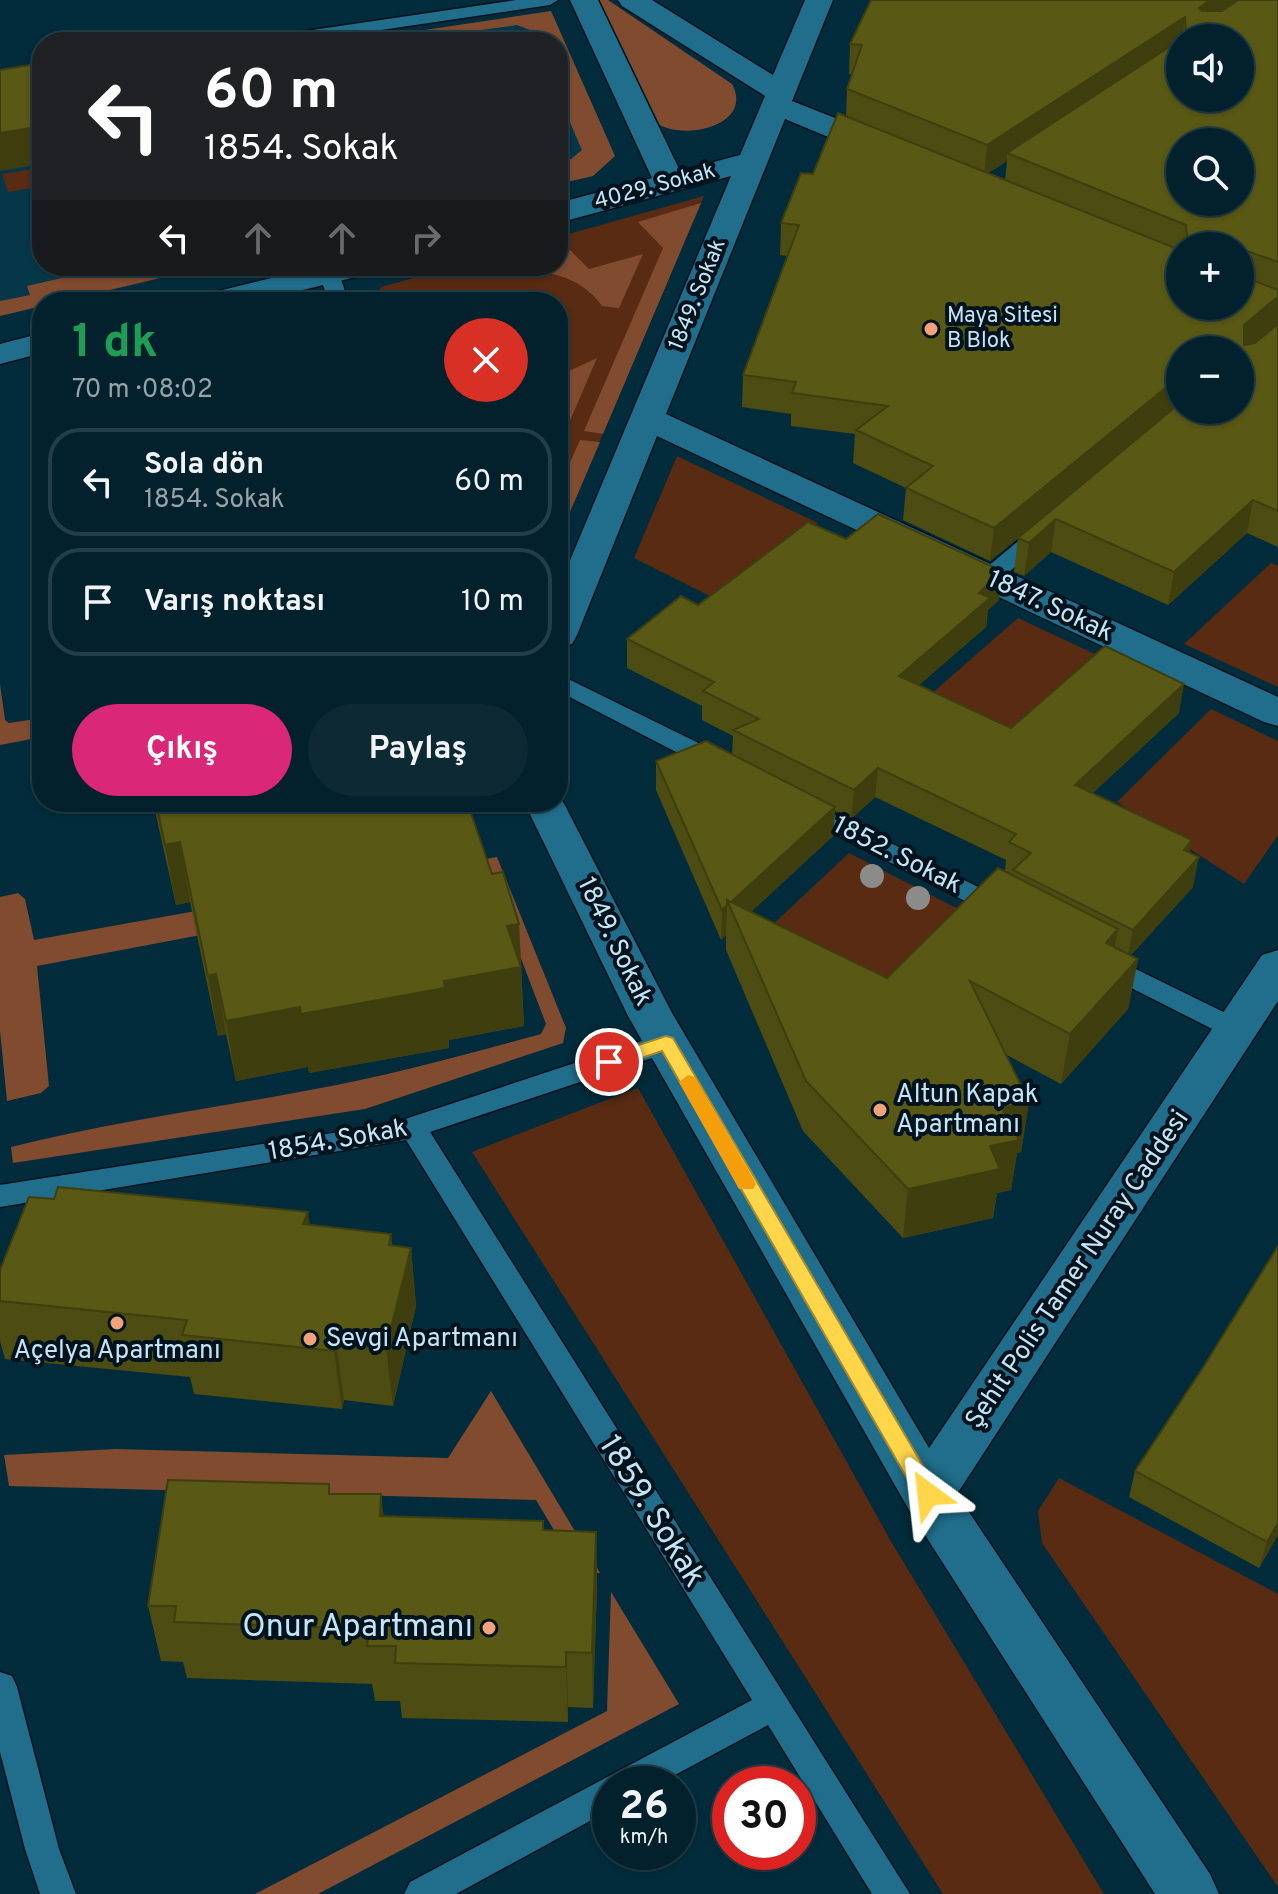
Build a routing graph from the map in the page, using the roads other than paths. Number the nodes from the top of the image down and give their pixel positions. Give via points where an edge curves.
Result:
1 (550, 0) edge
2 (584, 0) edge
3 (632, 0) edge
4 (819, 0) edge
5 (333, 32) edge
6 (779, 99) junction
7 (908, 159) edge
8 (753, 161) junction
9 (670, 183) junction
10 (568, 210) edge
11 (343, 281) edge
12 (275, 292) edge
13 (32, 346) edge
14 (0, 354) edge
15 (647, 418) junction
16 (1056, 521) edge
17 (988, 578) junction
18 (568, 611) edge
19 (568, 686) edge
20 (1278, 713) edge
21 (746, 778) edge
22 (788, 799) edge
23 (550, 812) edge
24 (1025, 921) edge
25 (1080, 950) edge
26 (1278, 966) edge
27 (1237, 1030) junction
28 (666, 1043) junction
29 (414, 1129) junction
30 (0, 1196) edge
31 (928, 1494) junction
32 (0, 1687) edge
33 (772, 1706) junction
34 (659, 1766) edge
35 (592, 1802) edge
36 (58, 1894) edge
37 (422, 1894) edge
38 (892, 1894) edge
39 (1189, 1894) edge

1 - 5 lane
2 - 9 street
3 - 6 street
4 - 6 street, 1849. Sokak
6 - 7 street
6 - 8 street, 1849. Sokak
8 - 9 street, 4029. Sokak
8 - 15 street, 1849. Sokak
9 - 10 street, 4029. Sokak
11 - 12 street
13 - 14 street
15 - 17 street, 1847. Sokak
15 - 18 street, 1849. Sokak
16 - 17 lane
17 - 20 street, 1847. Sokak
19 - 21 lane
22 - 24 lane, 1852. Sokak
23 - 28 street, 1849. Sokak
25 - 27 lane
26 - 27 street, Şehit Polis Tamer Nuray Caddesi
27 - 31 street, Şehit Polis Tamer Nuray Caddesi
28 - 29 lane, 1854. Sokak
28 - 31 street, 1849. Sokak
29 - 30 lane, 1854. Sokak
29 - 33 lane, 1859. Sokak
31 - 39 street
32 - 36 lane
33 - 34 lane
33 - 38 lane, 1859. Sokak
35 - 37 lane

